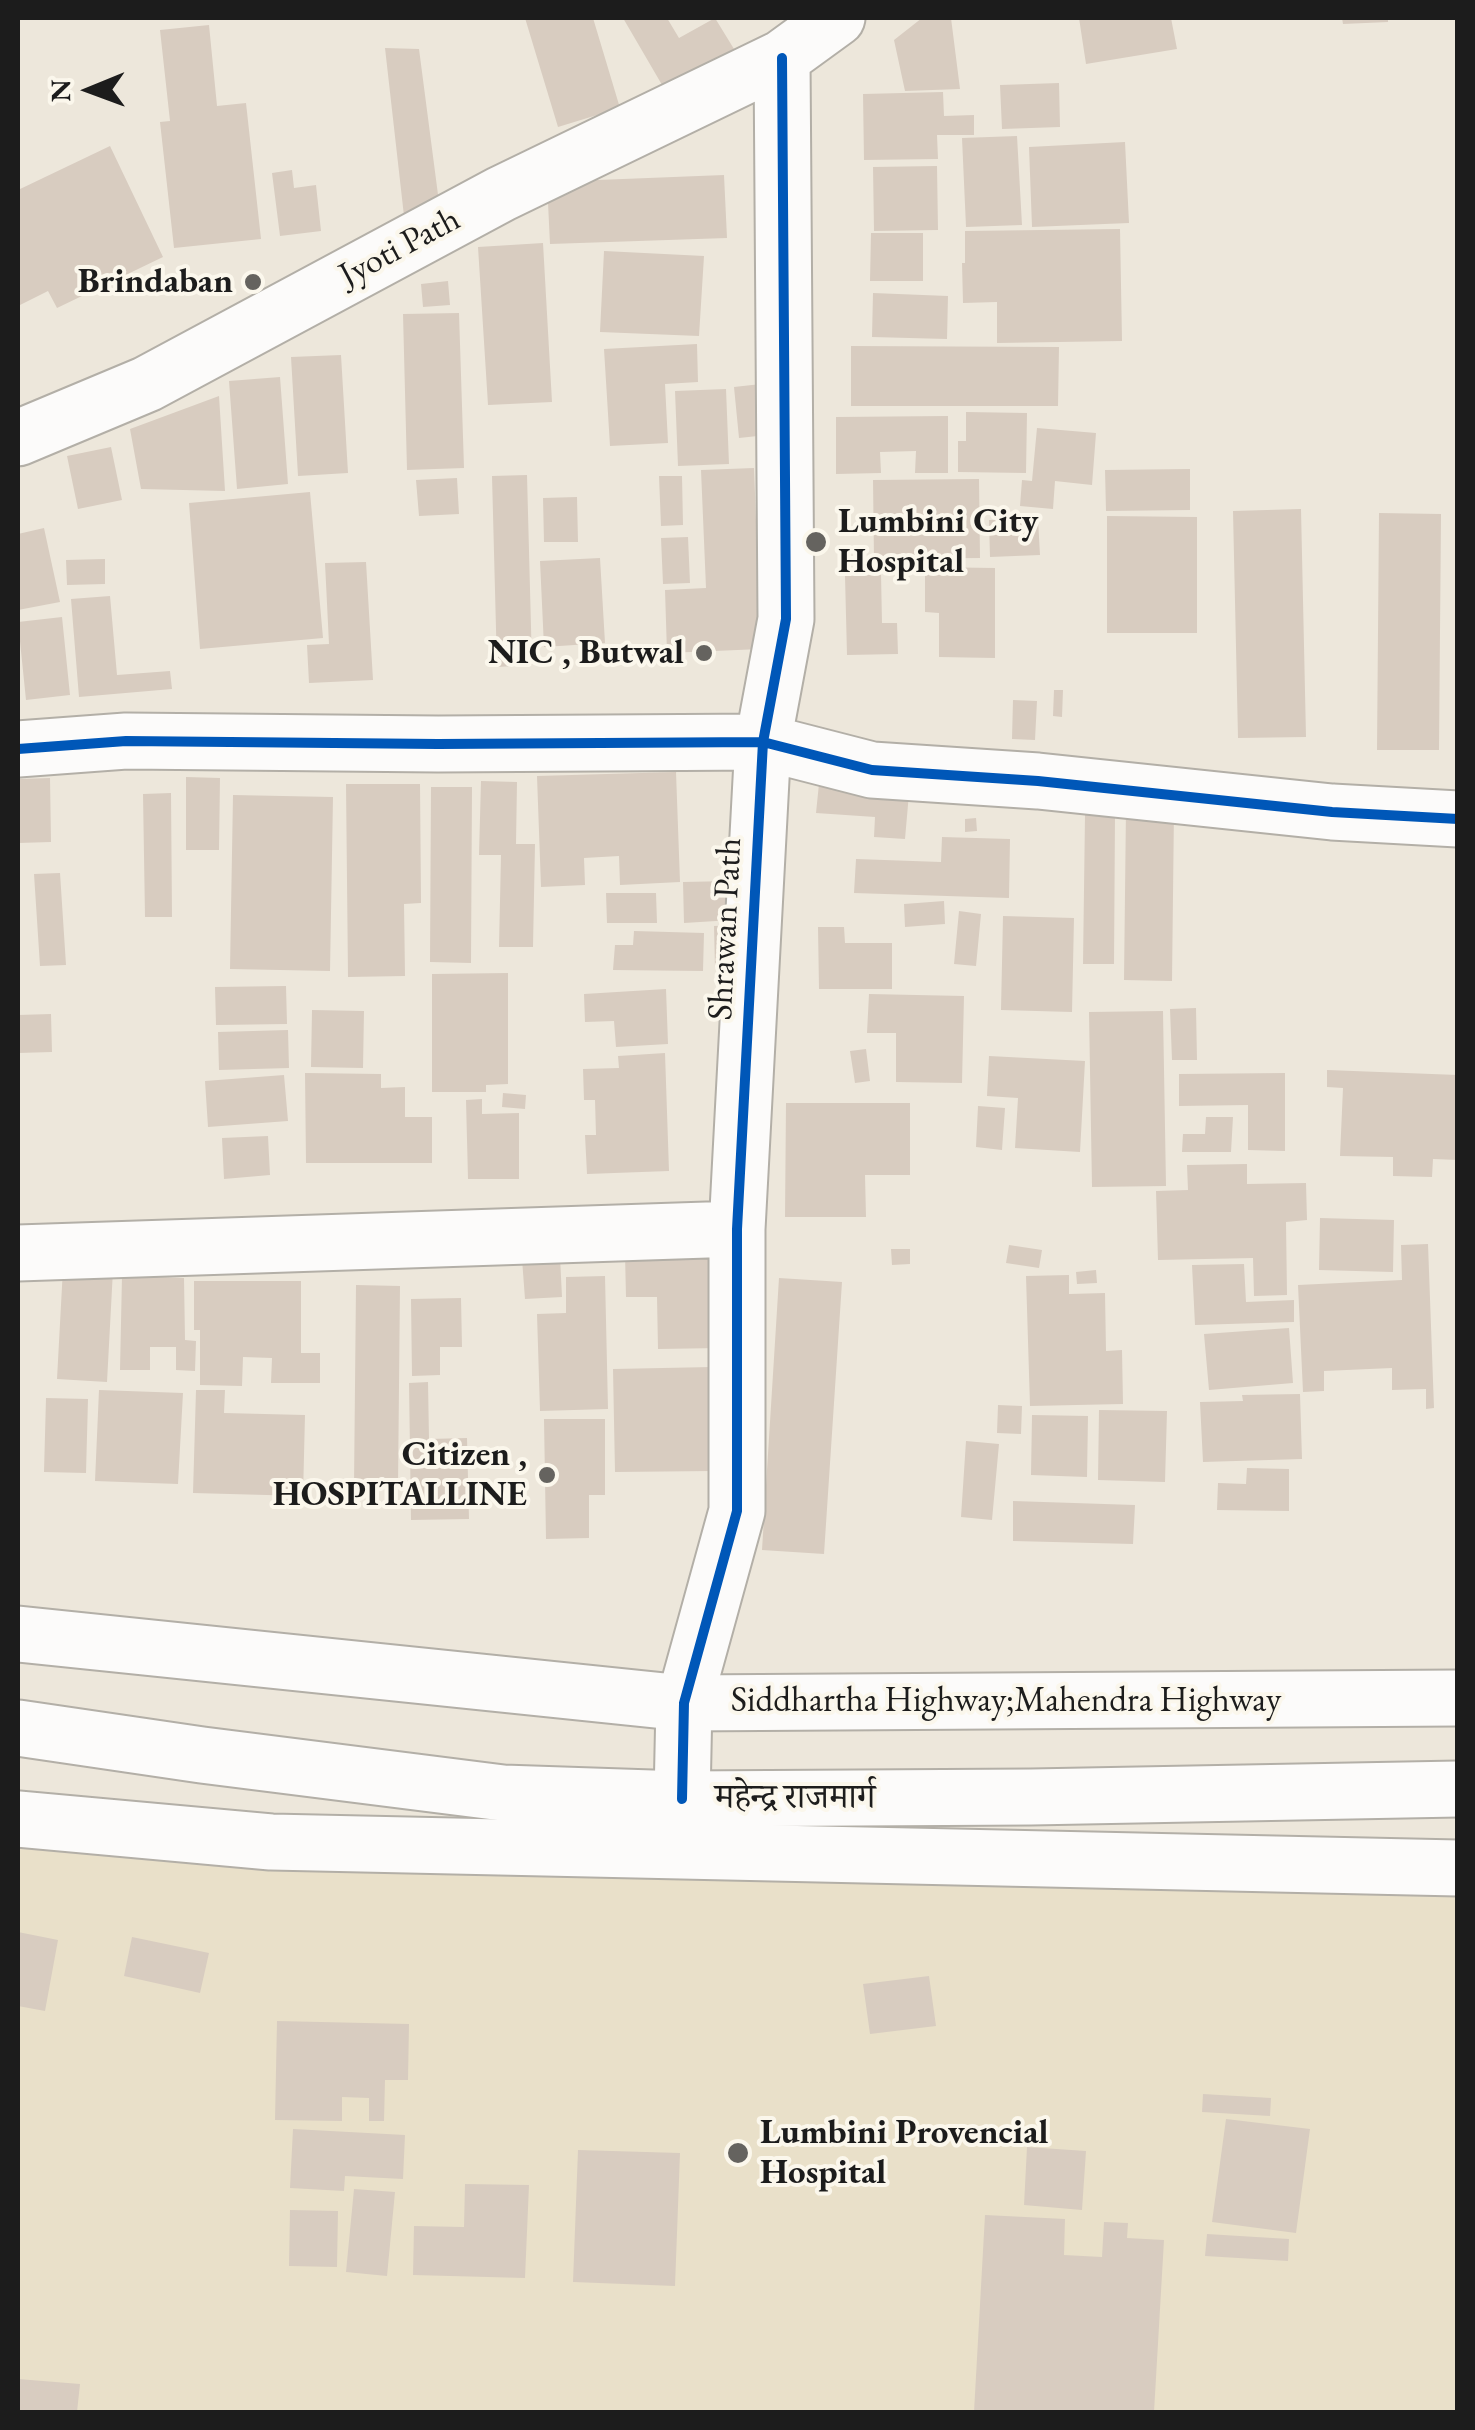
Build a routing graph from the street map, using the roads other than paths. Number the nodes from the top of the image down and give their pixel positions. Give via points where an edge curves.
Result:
1 (837, 18) edge
2 (782, 58) junction
3 (18, 438) edge
4 (763, 742) junction
5 (18, 749) edge
6 (1458, 819) edge
7 (737, 1229) junction
8 (18, 1252) edge
9 (18, 1634) edge
10 (1458, 1698) edge
11 (684, 1704) junction
12 (18, 1728) edge
13 (1458, 1789) edge
14 (682, 1798) junction
15 (18, 1820) edge
16 (1458, 1868) edge

1 - 2 main road
2 - 3 main road, Jyoti Path via 502,194 147,384
2 - 4 main road, Shrawan Path via 786,619
4 - 5 main road via 126,741
4 - 6 main road via 872,770
4 - 7 main road, Shrawan Path
7 - 8 main road
7 - 11 main road, Shrawan Path via 737,1512
9 - 11 main road, Siddhartha Highway;Mahendra Highway
10 - 11 main road, Siddhartha Highway;Mahendra Highway
11 - 14 main road, Shrawan Path
12 - 14 main road, महेन्द्र राजमार्ग via 504,1793
13 - 14 main road, महेन्द्र राजमार्ग
15 - 16 main road via 271,1842

